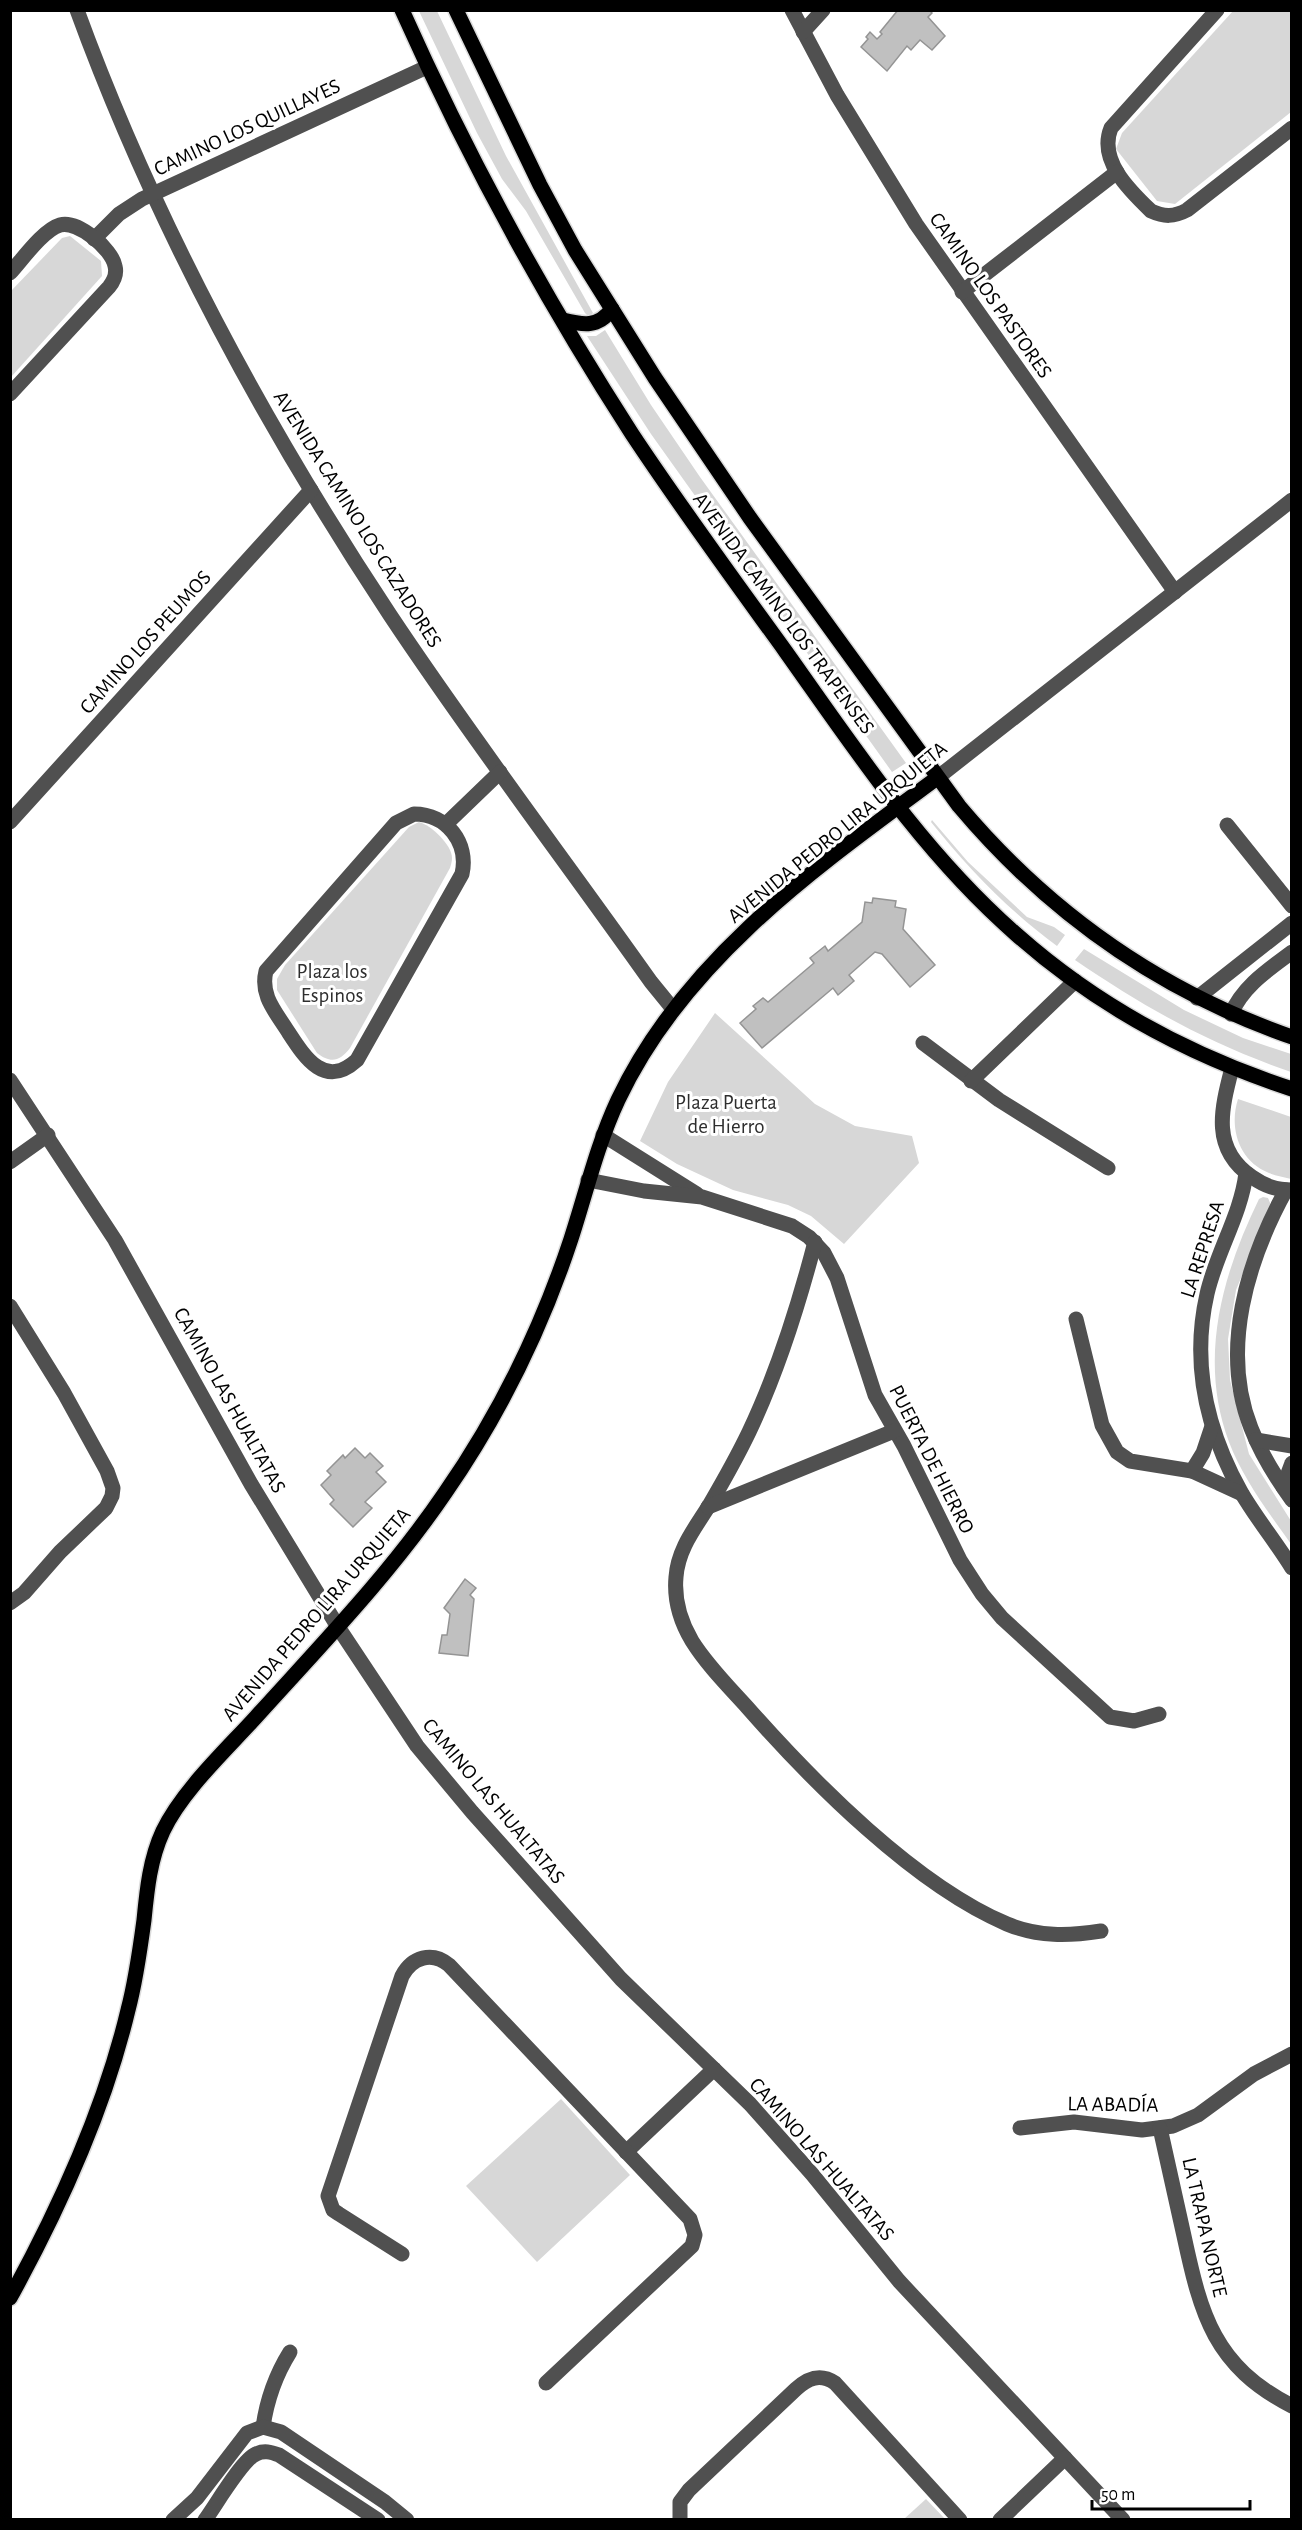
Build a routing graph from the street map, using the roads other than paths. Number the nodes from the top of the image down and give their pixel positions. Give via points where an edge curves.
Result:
1 (77, 10) edge
2 (402, 10) edge
3 (456, 10) edge
4 (792, 10) edge
5 (822, 10) edge
6 (1217, 10) edge
7 (803, 32) junction
8 (427, 67) junction
9 (1292, 128) edge
10 (1117, 172) junction
11 (154, 194) junction
12 (94, 239) junction
13 (10, 273) edge
14 (962, 292) junction
15 (612, 309) junction
16 (563, 320) junction
17 (10, 394) edge
18 (311, 490) junction
19 (1292, 500) edge
20 (1175, 592) junction
21 (500, 772) junction
22 (937, 778) junction
23 (897, 807) junction
24 (10, 822) edge
25 (446, 824) junction
26 (1227, 825) dead end
27 (1292, 906) edge
28 (1292, 923) edge
29 (1292, 951) edge
30 (1075, 981) junction
31 (1197, 998) junction
32 (673, 1009) junction
33 (1231, 1014) junction
34 (1292, 1037) edge
35 (923, 1043) dead end
36 (1232, 1068) junction
37 (10, 1080) edge
38 (971, 1081) junction
39 (1292, 1089) edge
40 (48, 1135) junction
41 (603, 1135) junction
42 (10, 1162) edge
43 (1108, 1168) dead end
44 (1246, 1173) junction
45 (588, 1180) junction
46 (1289, 1190) edge
47 (702, 1197) junction
48 (815, 1242) junction
49 (10, 1306) edge
50 (1076, 1319) dead end
51 (1212, 1426) junction
52 (894, 1431) junction
53 (1256, 1440) junction
54 (1292, 1446) edge
55 (1292, 1463) edge
56 (1192, 1471) junction
57 (1242, 1494) junction
58 (1287, 1494) edge
59 (708, 1507) junction
60 (1292, 1568) edge
61 (10, 1603) edge
62 (338, 1627) junction
63 (1160, 1713) dead end
64 (1101, 1931) dead end
65 (1292, 2054) edge
66 (714, 2069) junction
67 (1020, 2128) dead end
68 (1160, 2128) junction
69 (626, 2152) junction
70 (402, 2254) dead end
71 (10, 2298) edge
72 (290, 2352) dead end
73 (546, 2383) dead end
74 (1292, 2406) edge
75 (263, 2427) junction
76 (1065, 2458) junction
77 (173, 2520) edge
78 (206, 2520) edge
79 (378, 2520) edge
80 (407, 2520) edge
81 (680, 2520) edge
82 (960, 2520) edge
83 (1000, 2520) edge
84 (1123, 2520) edge

1 - 11 street, AVENIDA CAMINO LOS CAZADORES
2 - 8 main road, AVENIDA CAMINO LOS TRAPENSES
3 - 15 main road, AVENIDA CAMINO LOS TRAPENSES via 540,185
4 - 7 street, CAMINO LOS PASTORES
5 - 7 street
6 - 10 street via 1111,128 1107,152
7 - 14 street, CAMINO LOS PASTORES via 873,156
8 - 11 street, CAMINO LOS QUILLAYES
8 - 16 main road, AVENIDA CAMINO LOS TRAPENSES via 494,202
9 - 10 street via 1187,210 1173,216 1151,211
10 - 14 street
11 - 12 street, CAMINO LOS QUILLAYES via 119,214
11 - 18 street, AVENIDA CAMINO LOS CAZADORES via 222,331
12 - 13 street via 79,227 58,226
12 - 17 street via 112,258 116,269 112,282
14 - 20 street, CAMINO LOS PASTORES
15 - 16 main road via 594,325
15 - 22 main road, AVENIDA CAMINO LOS TRAPENSES via 700,446
16 - 23 main road, AVENIDA CAMINO LOS TRAPENSES via 661,477
18 - 21 street, AVENIDA CAMINO LOS CAZADORES via 397,626
18 - 24 street, CAMINO LOS PEUMOS
19 - 20 street, AVENIDA PEDRO LIRA URQUIETA
20 - 22 street, AVENIDA PEDRO LIRA URQUIETA
21 - 25 street
21 - 32 street, AVENIDA CAMINO LOS CAZADORES
22 - 23 main road, AVENIDA PEDRO LIRA URQUIETA
22 - 31 main road, AVENIDA CAMINO LOS TRAPENSES via 984,836 1058,907 1111,947
23 - 30 main road, AVENIDA CAMINO LOS TRAPENSES via 987,909
23 - 32 main road, AVENIDA PEDRO LIRA URQUIETA via 753,923
25 - 25 street via 425,814 405,817 396,824 266,971 263,986 268,999 302,1053 316,1067 343,1070 357,1060 458,883 464,856
26 - 27 street
28 - 31 street
29 - 33 street via 1249,986
30 - 36 main road, AVENIDA CAMINO LOS TRAPENSES via 1151,1029
30 - 38 street
31 - 33 main road, AVENIDA CAMINO LOS TRAPENSES
32 - 41 main road, AVENIDA PEDRO LIRA URQUIETA via 636,1065
33 - 34 main road, AVENIDA CAMINO LOS TRAPENSES
35 - 38 street
36 - 39 main road, AVENIDA CAMINO LOS TRAPENSES
36 - 44 street via 1222,1109 1224,1139 1234,1161
37 - 40 street, CAMINO LAS HUALTATAS
38 - 43 street
40 - 42 street
40 - 62 street, CAMINO LAS HUALTATAS via 142,1286 251,1484
41 - 45 main road, AVENIDA PEDRO LIRA URQUIETA
41 - 47 street, PUERTA DE HIERRO
44 - 46 street via 1269,1187
44 - 51 street, LA REPRESA via 1212,1275 1203,1317 1200,1363
45 - 47 street, PUERTA DE HIERRO
45 - 62 main road, AVENIDA PEDRO LIRA URQUIETA via 553,1290 493,1416 442,1498
46 - 53 street via 1254,1266 1238,1336 1238,1373
47 - 48 street, PUERTA DE HIERRO via 792,1226
48 - 52 street, PUERTA DE HIERRO via 837,1278 875,1395
48 - 59 street via 790,1329 761,1406
49 - 61 street via 64,1393 113,1488 106,1508
50 - 56 street via 1102,1425 1113,1448 1130,1461
51 - 56 street via 1203,1454
51 - 57 street, LA REPRESA
52 - 59 street
52 - 63 street, PUERTA DE HIERRO via 960,1560 1002,1618 1110,1717 1134,1721
53 - 54 street
53 - 58 street
55 - 58 street
56 - 57 street
57 - 60 street, LA REPRESA
59 - 64 street via 678,1562 678,1607 697,1648 760,1723 876,1835 965,1902 1028,1931 1062,1935
62 - 66 street, CAMINO LAS HUALTATAS via 410,1737 441,1776 621,1979
62 - 71 main road, AVENIDA PEDRO LIRA URQUIETA via 191,1790 164,1829 149,1875 130,2005 107,2087 67,2185
65 - 68 street, LA ABADÍA via 1254,2074 1198,2115
66 - 69 street
66 - 76 street, CAMINO LAS HUALTATAS via 784,2142 926,2311
67 - 68 street, LA ABADÍA via 1074,2122 1142,2130
68 - 74 street, LA TRAPA NORTE via 1194,2284 1206,2320 1240,2369
69 - 70 street via 449,1965 437,1958 422,1957 409,1964 402,1976 328,2196 339,2214
69 - 73 street via 690,2219 695,2229 694,2240 688,2250
72 - 75 street via 269,2395
75 - 77 street via 247,2433 197,2498
75 - 80 street via 281,2432
76 - 83 street
76 - 84 street, CAMINO LAS HUALTATAS
78 - 79 street via 250,2457 268,2451
81 - 82 street via 681,2502 689,2490 796,2389 816,2377 835,2383

